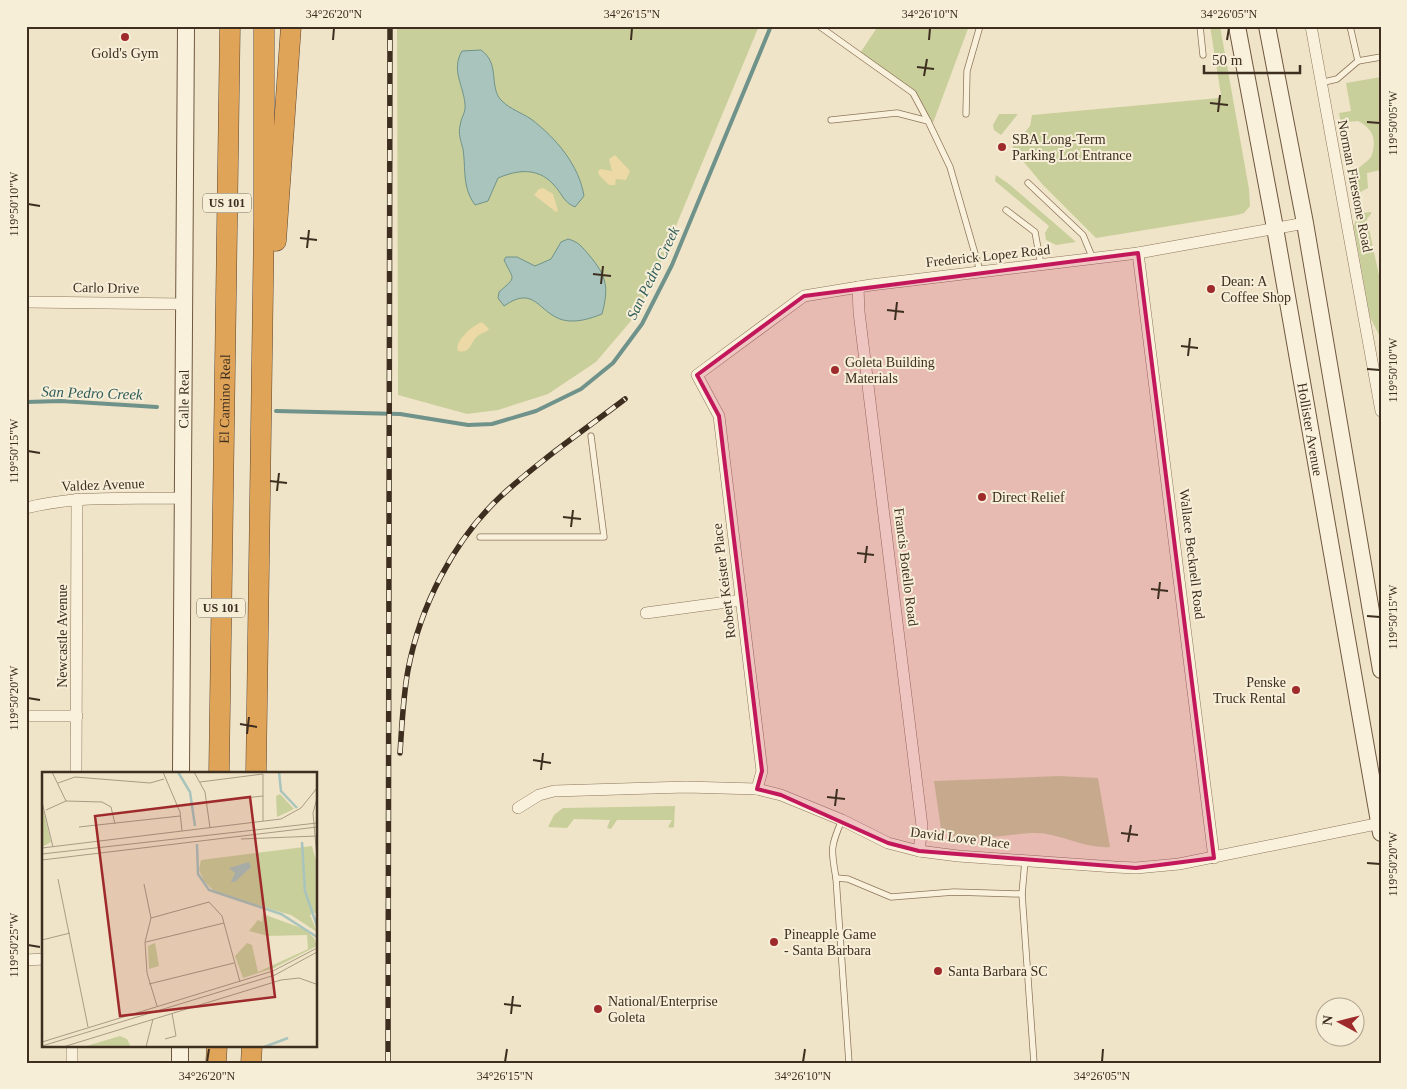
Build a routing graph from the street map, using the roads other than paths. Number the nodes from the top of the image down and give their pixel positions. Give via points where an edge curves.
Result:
1 (186, 26) edge
2 (230, 26) edge
3 (264, 26) edge
4 (291, 26) edge
5 (819, 26) edge
6 (980, 26) edge
7 (1200, 26) edge
8 (1237, 26) edge
9 (1267, 26) edge
10 (1311, 26) edge
11 (1350, 26) edge
12 (1204, 55) dead end
13 (1381, 57) edge
14 (1358, 61) junction
15 (1320, 83) junction
16 (966, 114) dead end
17 (832, 120) dead end
18 (928, 121) junction
19 (1028, 183) dead end
20 (1006, 210) dead end
21 (1305, 223) junction
22 (1276, 228) junction
23 (1138, 253) junction
24 (1093, 258) junction
25 (1041, 266) junction
26 (980, 271) junction
27 (858, 287) junction
28 (26, 302) edge
29 (185, 304) junction
30 (263, 312) junction
31 (697, 375) joint
32 (1381, 411) edge
33 (591, 436) dead end
34 (182, 498) junction
35 (77, 500) junction
36 (26, 508) edge
37 (480, 537) dead end
38 (742, 600) junction
39 (646, 613) dead end
40 (1381, 670) edge
41 (26, 716) edge
42 (77, 716) junction
43 (76, 772) edge
44 (181, 772) edge
45 (219, 772) edge
46 (256, 772) edge
47 (758, 789) junction
48 (518, 808) dead end
49 (842, 820) junction
50 (1380, 826) edge
51 (919, 851) junction
52 (1214, 858) junction
53 (1025, 861) junction
54 (836, 878) junction
55 (1022, 894) junction
56 (42, 959) edge
57 (26, 960) edge
58 (72, 1046) edge
59 (180, 1046) edge
60 (217, 1046) edge
61 (252, 1046) edge
62 (72, 1063) edge
63 (180, 1063) edge
64 (216, 1063) edge
65 (252, 1063) edge
66 (848, 1063) edge
67 (1034, 1063) edge

1 - 29 main road, Calle Real
2 - 45 highway, El Camino Real / US 101
3 - 30 highway, US 101
4 - 30 highway via 275,260
5 - 18 lane via 913,93
6 - 16 lane via 967,71
7 - 12 lane
8 - 22 main road, Hollister Avenue
9 - 21 main road, Hollister Avenue
10 - 15 street, Norman Firestone Road
11 - 14 lane
13 - 14 lane
14 - 15 lane via 1337,79
15 - 32 street, Norman Firestone Road
17 - 18 lane via 897,113
18 - 26 lane via 950,167
19 - 24 lane via 1083,235
20 - 25 lane via 1035,232
21 - 22 street, Frederick Lopez Road
21 - 40 main road, Hollister Avenue
22 - 23 street, Frederick Lopez Road
22 - 50 main road, Hollister Avenue
23 - 24 street, Frederick Lopez Road
23 - 52 street, Wallace Becknell Road
24 - 25 street, Frederick Lopez Road
25 - 26 street, Frederick Lopez Road
26 - 27 street, Frederick Lopez Road
27 - 31 street, Frederick Lopez Road via 804,296
27 - 51 street, Francis Botello Road via 922,826
28 - 29 street, Carlo Drive
29 - 34 main road, Calle Real
30 - 46 highway, US 101
31 - 38 street, Robert Keister Place via 719,416
33 - 37 lane via 604,537
34 - 35 street, Valdez Avenue
34 - 44 main road, Calle Real
35 - 36 street, Valdez Avenue via 47,502
35 - 42 street, Newcastle Avenue
38 - 39 street
38 - 47 street, Robert Keister Place via 762,772
41 - 42 street
42 - 43 street, Newcastle Avenue
47 - 48 street, David Love Place via 554,790
47 - 49 street, David Love Place
49 - 51 street, David Love Place via 888,843
49 - 54 lane via 832,844
50 - 52 street, David Love Place
51 - 53 street, David Love Place
52 - 53 street, David Love Place via 1136,868
53 - 55 lane
54 - 55 lane via 848,878 891,897 954,892
54 - 66 lane
55 - 67 lane
56 - 57 street
58 - 62 street
59 - 63 main road
60 - 64 highway
61 - 65 highway

